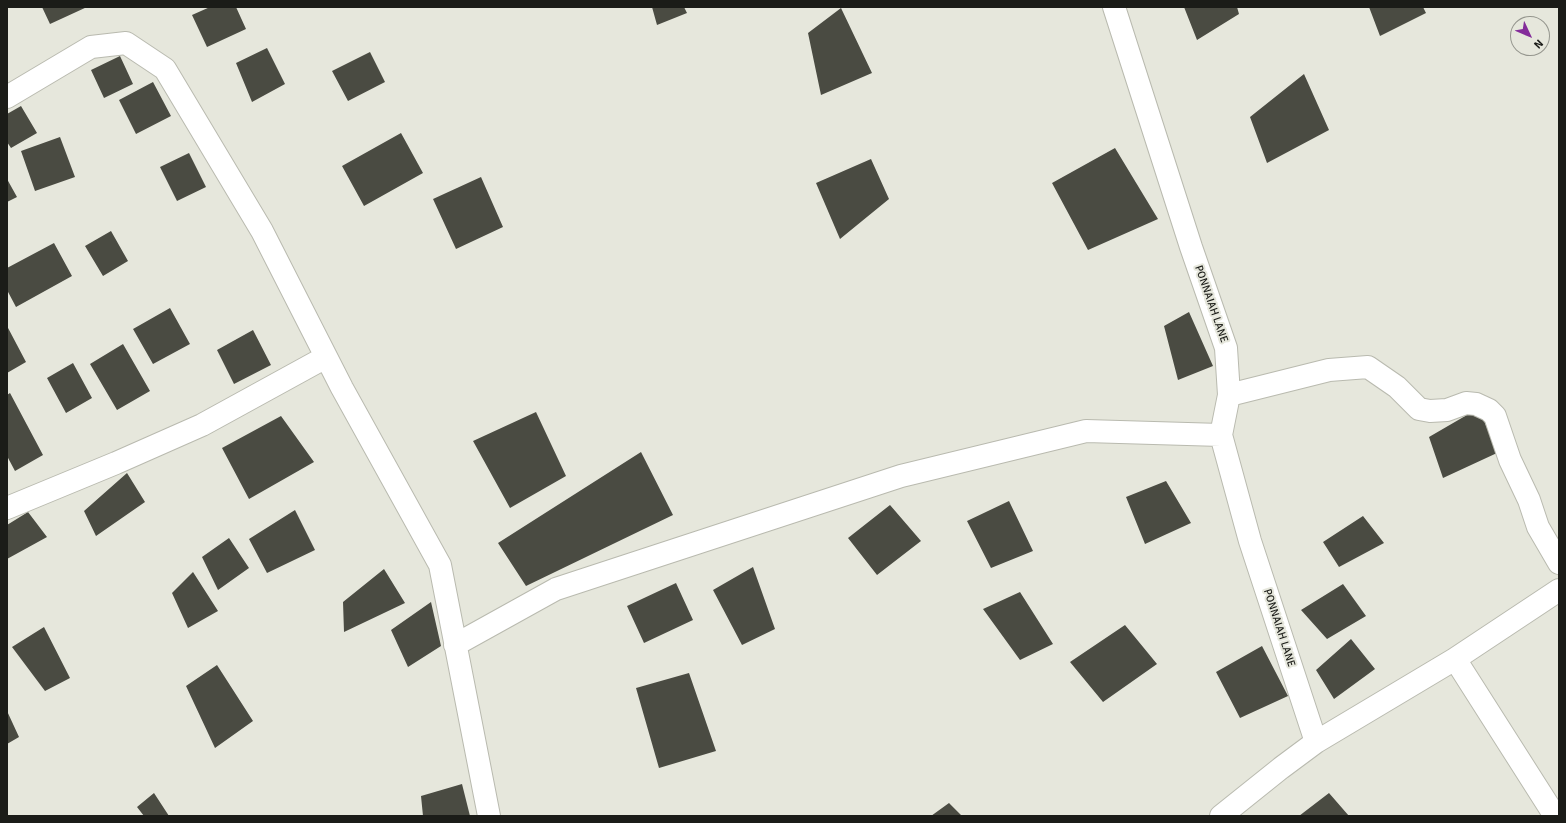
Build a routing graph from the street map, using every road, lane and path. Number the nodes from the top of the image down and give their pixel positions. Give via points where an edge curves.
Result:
1 (1114, 7) edge
2 (7, 97) edge
3 (326, 357) junction
4 (1229, 395) junction
5 (1221, 435) junction
6 (7, 508) edge
7 (1559, 563) edge
8 (1559, 590) edge
9 (455, 644) junction
10 (1454, 659) junction
11 (1316, 742) junction
12 (489, 816) edge
13 (1222, 816) edge
14 (1555, 816) edge

1 - 4 street, PONNAIAH LANE via 1226,348
2 - 3 street via 91,47 126,43 166,68 262,231
3 - 6 street via 202,425
3 - 9 street via 440,565
4 - 5 street, PONNAIAH LANE
4 - 7 street via 1329,370 1368,367 1397,387 1419,409 1447,410 1466,404 1476,404 1489,410 1495,416 1538,527
5 - 9 street via 1086,431 901,476 556,589
5 - 11 street, PONNAIAH LANE via 1250,540
8 - 10 street
9 - 12 street
10 - 11 street
10 - 14 street
11 - 13 street

